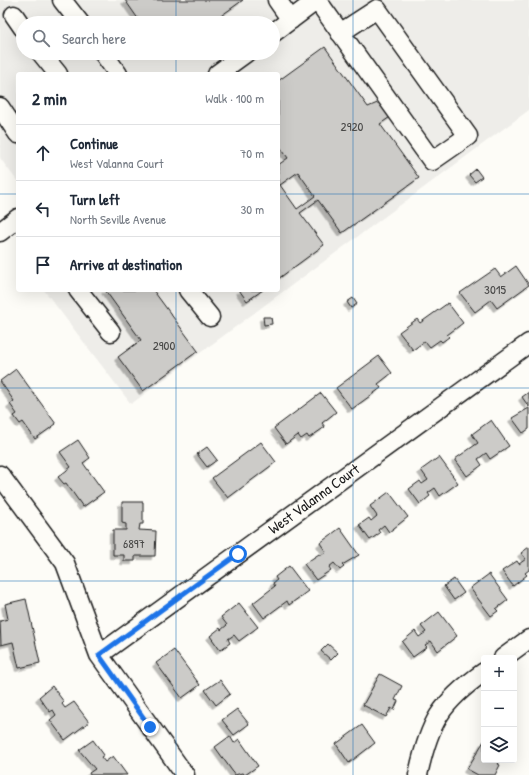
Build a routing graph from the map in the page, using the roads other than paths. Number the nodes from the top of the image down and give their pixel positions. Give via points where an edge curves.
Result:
1 (62, 0) edge
2 (277, 0) edge
3 (317, 0) edge
4 (75, 16) edge
5 (291, 20) junction
6 (280, 28) edge
7 (340, 33) junction
8 (47, 60) edge
9 (107, 60) edge
10 (236, 60) edge
11 (56, 72) edge
12 (116, 72) edge
13 (220, 72) edge
14 (0, 107) edge
15 (16, 131) edge
16 (16, 220) edge
17 (0, 232) edge
18 (80, 292) edge
19 (190, 292) edge
20 (210, 317) dead end
21 (111, 332) dead end
22 (529, 343) edge
23 (0, 475) edge
24 (529, 639) edge
25 (99, 655) junction
26 (507, 655) edge
27 (481, 674) edge
28 (185, 775) edge
29 (418, 775) edge

1 - 4 street
2 - 5 street
3 - 5 street
3 - 7 street
5 - 6 street
7 - 7 street via 432,161 468,136 377,9
8 - 11 street
9 - 12 street
10 - 13 street
14 - 15 street
16 - 17 street
18 - 21 street
19 - 20 street
22 - 25 street, West Valanna Court
23 - 25 street via 65,563
24 - 26 street
25 - 28 street
27 - 29 street via 464,686 438,716 424,749

